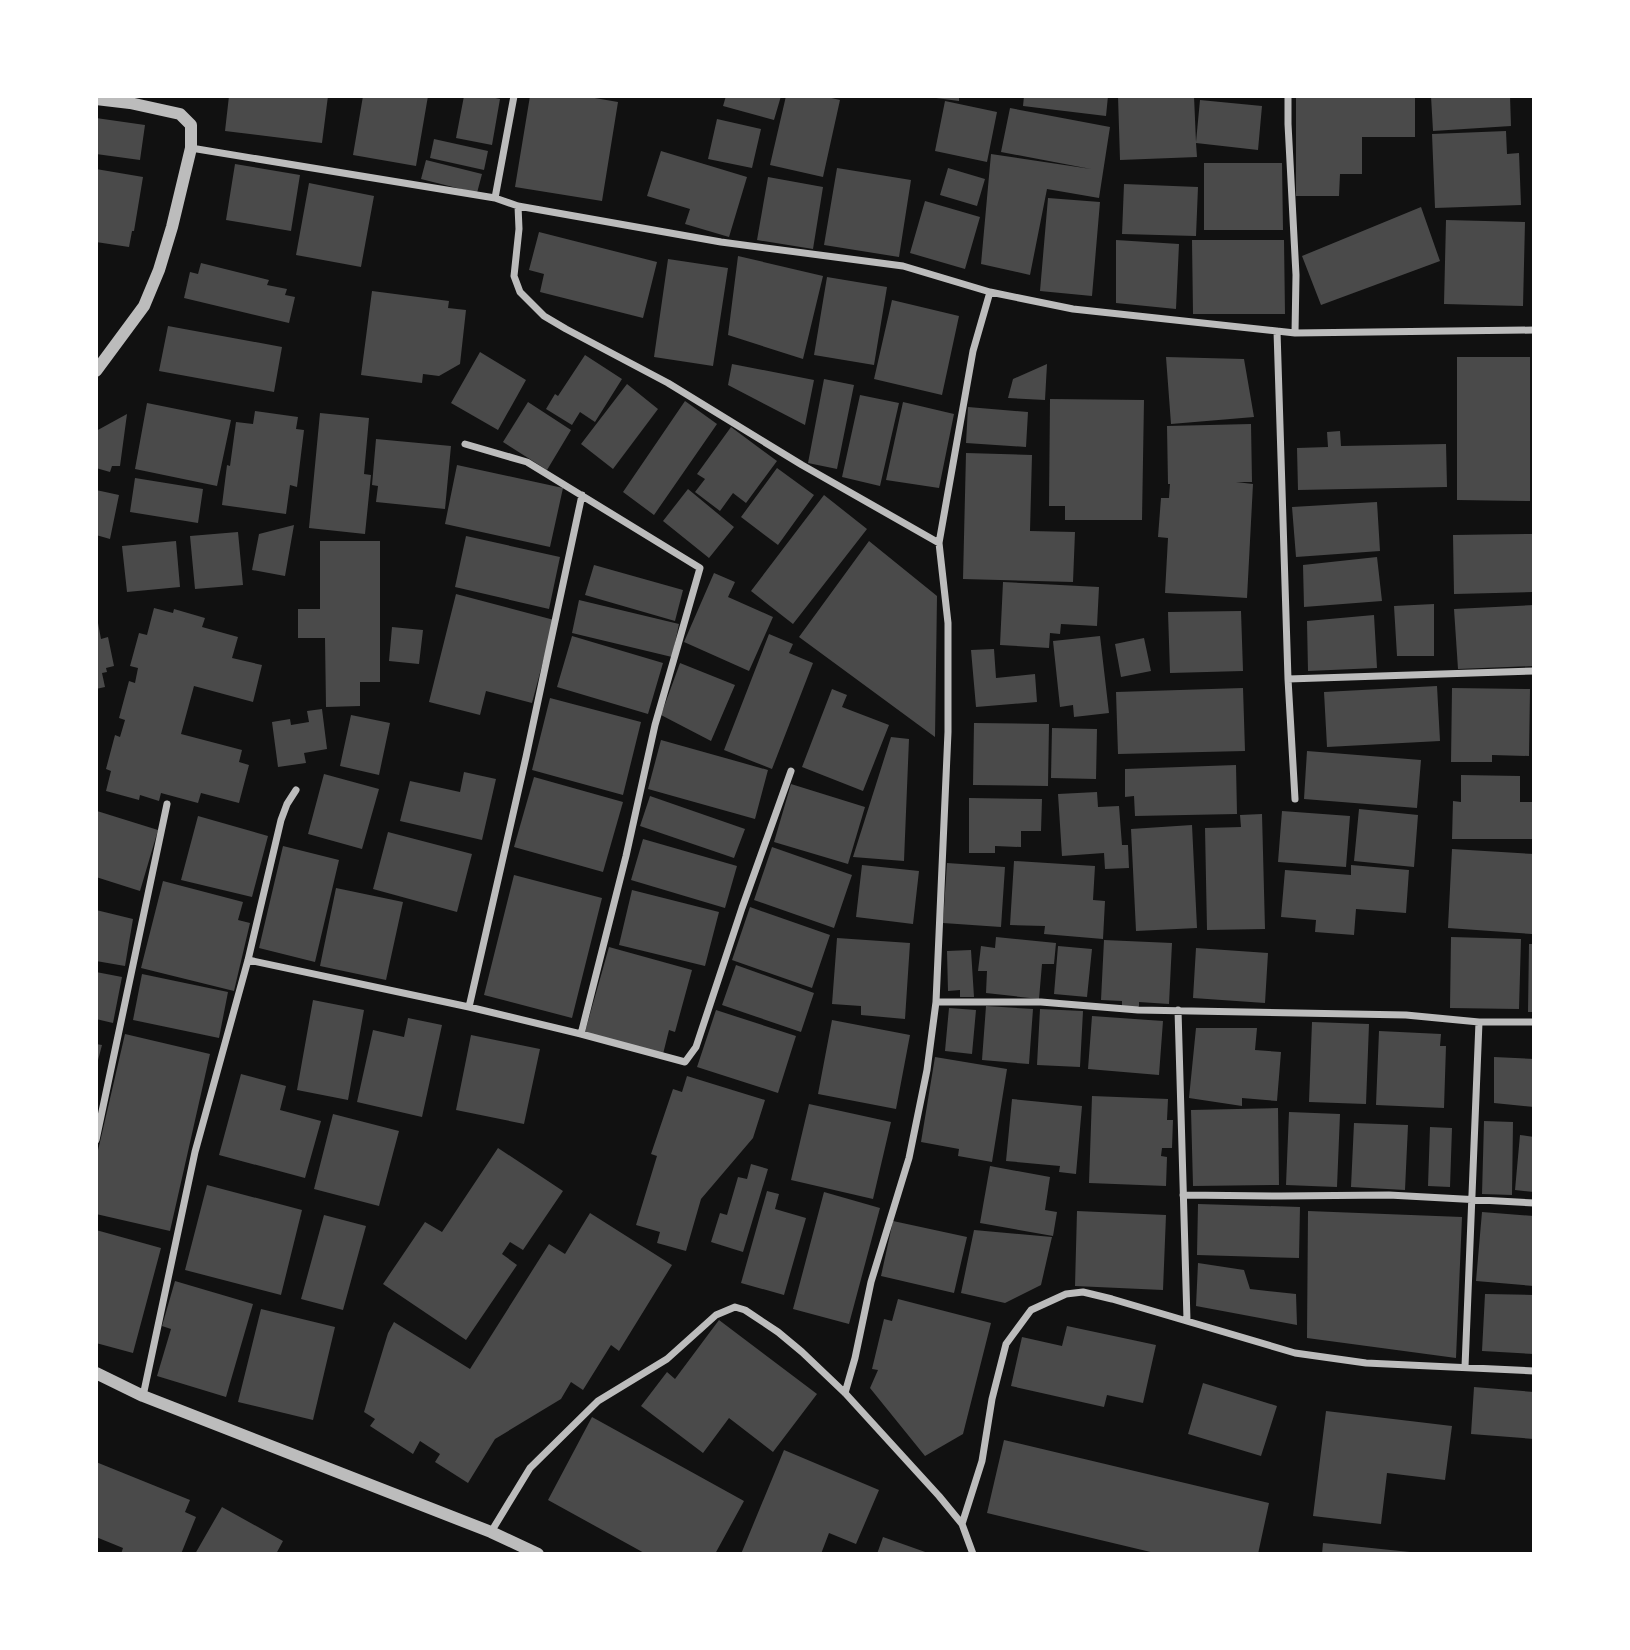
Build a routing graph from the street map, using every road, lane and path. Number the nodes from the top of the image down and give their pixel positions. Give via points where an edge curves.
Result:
1 (514, 96) edge
2 (1288, 96) edge
3 (96, 99) edge
4 (191, 148) junction
5 (495, 198) junction
6 (518, 206) junction
7 (990, 292) junction
8 (1534, 330) edge
9 (1277, 331) junction
10 (1295, 333) junction
11 (96, 371) edge
12 (465, 444) dead end
13 (582, 495) junction
14 (939, 543) junction
15 (1534, 671) edge
16 (1288, 679) junction
17 (791, 771) dead end
18 (296, 790) dead end
19 (1296, 799) dead end
20 (167, 804) dead end
21 (248, 960) junction
22 (936, 1002) junction
23 (469, 1007) junction
24 (1178, 1010) junction
25 (1479, 1022) junction
26 (1534, 1022) edge
27 (581, 1034) junction
28 (96, 1140) edge
29 (1183, 1195) junction
30 (1472, 1201) junction
31 (1534, 1203) edge
32 (1187, 1320) junction
33 (1465, 1367) junction
34 (1534, 1371) edge
35 (96, 1373) edge
36 (845, 1393) junction
37 (143, 1396) junction
38 (962, 1524) junction
39 (491, 1532) junction
40 (538, 1554) edge
41 (973, 1554) edge

1 - 5 street
2 - 10 street
3 - 4 street via 180,114 191,125
4 - 5 street
4 - 11 street via 172,227 144,306
5 - 6 street
6 - 7 street via 721,242 903,266
6 - 14 street via 514,276 520,292 544,316 668,383
7 - 9 street via 1073,309
7 - 14 street via 973,351
8 - 10 street
9 - 10 street
9 - 16 street
12 - 13 street via 527,462
13 - 23 street
13 - 27 street via 700,568 655,725
14 - 22 street via 948,623 948,705
15 - 16 street
16 - 19 street
17 - 27 street via 691,1057 685,1062
18 - 21 street via 281,820
20 - 28 street
21 - 23 street
21 - 37 street via 195,1152
22 - 24 street
22 - 36 street via 909,1158 871,1282
23 - 27 street
24 - 25 street
24 - 29 street
25 - 26 street
25 - 30 street
29 - 30 street via 1389,1195
29 - 32 street
30 - 31 street
30 - 33 street
32 - 33 street via 1295,1353 1366,1363
32 - 38 street via 1083,1292 1066,1294 1031,1310 1006,1344 982,1461
33 - 34 street
35 - 37 street
36 - 38 street
36 - 39 street via 778,1332 736,1307 716,1315 667,1359 598,1401 530,1468
37 - 39 street
38 - 41 street
39 - 40 street

